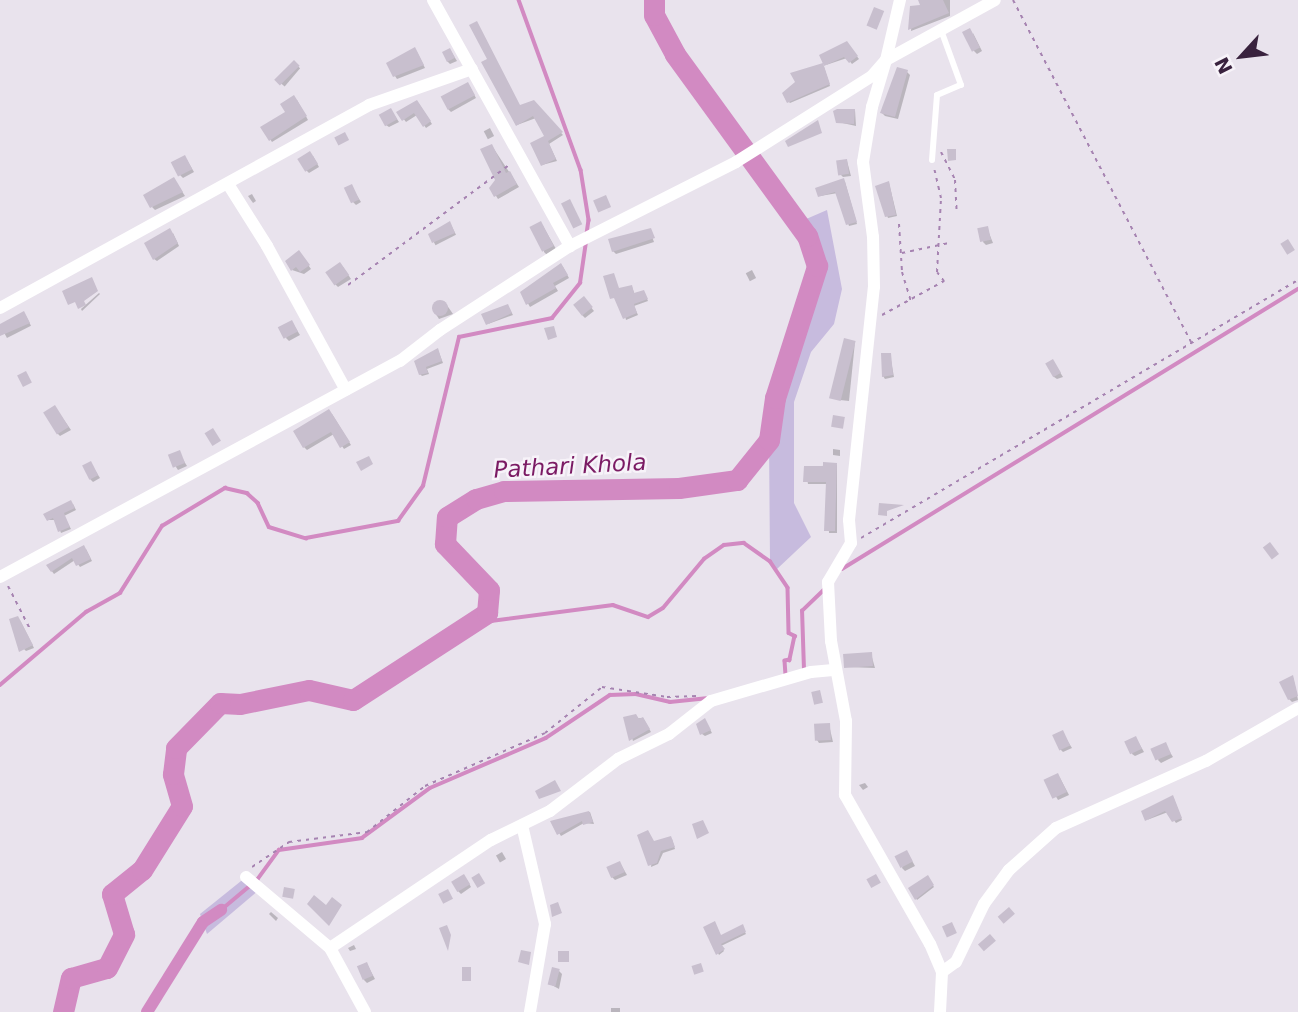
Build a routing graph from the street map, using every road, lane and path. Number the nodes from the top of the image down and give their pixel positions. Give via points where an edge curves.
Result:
1 (433, 0) edge
2 (900, 0) edge
3 (995, 0) edge
4 (1013, 0) edge
5 (941, 30) junction
6 (886, 60) junction
7 (472, 69) junction
8 (932, 141) junction
9 (932, 160) joint
10 (513, 163) dead end
11 (228, 184) junction
12 (957, 214) dead end
13 (899, 224) dead end
14 (949, 243) dead end
15 (938, 244) junction
16 (570, 246) junction
17 (901, 253) junction
18 (1298, 280) edge
19 (348, 285) dead end
20 (911, 302) junction
21 (0, 308) edge
22 (872, 320) junction
23 (1192, 343) junction
24 (346, 390) junction
25 (851, 543) junction
26 (1, 576) edge
27 (30, 629) dead end
28 (836, 670) junction
29 (700, 696) dead end
30 (1298, 708) edge
31 (522, 825) junction
32 (246, 877) joint
33 (330, 948) junction
34 (942, 972) junction
35 (365, 1012) edge
36 (530, 1012) edge
37 (940, 1012) edge

1 - 7 street
2 - 6 street
3 - 5 street
4 - 23 path
5 - 6 street
5 - 8 lane via 961,85 937,95
6 - 16 street via 872,76 736,162
6 - 22 street via 863,162 873,237
7 - 11 street via 369,105
7 - 16 street
8 - 9 lane
8 - 12 path via 951,166
9 - 15 path via 941,198
10 - 19 path
11 - 21 street
11 - 24 street
13 - 17 path
14 - 15 path
15 - 17 path
15 - 20 path via 937,272 944,281
16 - 24 street via 400,361
17 - 20 path
18 - 23 path
20 - 22 path
22 - 25 street via 849,520
23 - 25 path
24 - 26 street
25 - 28 street via 828,582
26 - 27 path
28 - 31 street via 811,672 710,701 669,734 618,759 550,811
28 - 34 street via 846,721 845,795
29 - 32 path via 667,697 602,687 544,733 425,786 367,832 289,842 250,868
30 - 34 street via 1206,761 1056,828 1009,870 984,904 956,962
31 - 33 street via 491,840
31 - 36 street via 545,924
32 - 33 street
33 - 35 street
34 - 37 street

